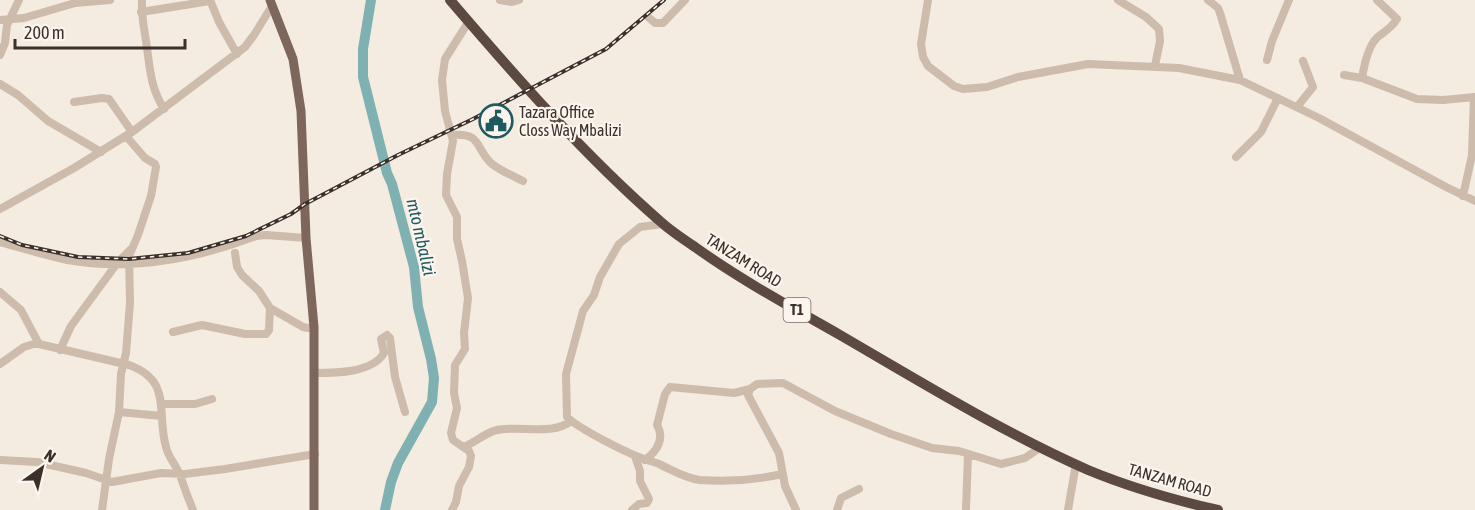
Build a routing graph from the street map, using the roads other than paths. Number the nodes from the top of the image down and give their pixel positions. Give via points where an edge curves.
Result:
1 (19, 0) edge
2 (110, 0) edge
3 (142, 0) edge
4 (450, 0) edge
5 (500, 0) edge
6 (519, 0) edge
7 (685, 0) edge
8 (928, 0) edge
9 (1118, 0) edge
10 (1289, 0) edge
11 (1377, 0) edge
12 (210, 1) edge
13 (1214, 2) edge
14 (271, 3) edge
15 (141, 12) junction
16 (648, 17) dead end
17 (0, 20) edge
18 (9, 20) junction
19 (469, 21) junction
20 (237, 54) junction
21 (0, 55) edge
22 (1268, 60) dead end
23 (1303, 62) dead end
24 (1155, 66) junction
25 (1344, 75) dead end
26 (1362, 78) junction
27 (1240, 80) junction
28 (0, 84) edge
29 (1474, 97) edge
30 (1278, 98) junction
31 (74, 102) dead end
32 (1297, 107) junction
33 (164, 108) junction
34 (129, 134) junction
35 (452, 135) junction
36 (100, 152) junction
37 (1236, 158) dead end
38 (523, 181) dead end
39 (1462, 196) junction
40 (1475, 201) edge
41 (0, 209) edge
42 (662, 224) junction
43 (306, 238) junction
44 (0, 242) edge
45 (131, 249) junction
46 (235, 254) dead end
47 (116, 264) junction
48 (129, 264) junction
49 (0, 292) edge
50 (270, 308) junction
51 (314, 327) junction
52 (173, 332) dead end
53 (37, 343) junction
54 (60, 350) junction
55 (0, 364) edge
56 (123, 364) junction
57 (315, 373) junction
58 (750, 389) junction
59 (212, 399) dead end
60 (162, 404) junction
61 (119, 412) junction
62 (405, 412) dead end
63 (162, 416) junction
64 (571, 421) junction
65 (463, 447) junction
66 (1041, 447) junction
67 (315, 454) junction
68 (968, 454) junction
69 (635, 456) junction
70 (0, 460) edge
71 (645, 460) junction
72 (1076, 464) junction
73 (180, 474) junction
74 (782, 474) junction
75 (107, 480) junction
76 (859, 489) dead end
77 (102, 510) edge
78 (193, 510) edge
79 (314, 510) edge
80 (452, 510) edge
81 (632, 510) edge
82 (796, 510) edge
83 (837, 510) edge
84 (966, 510) edge
85 (1068, 510) edge
86 (1218, 510) edge

1 - 18 street
2 - 18 street via 75,3
3 - 15 street
4 - 19 highway, TANZAM ROAD / T1
5 - 6 street
7 - 16 street via 663,23
8 - 24 street via 921,44 924,61 941,78 961,89 987,87 1088,64
9 - 24 street via 1159,29
10 - 22 street
11 - 26 street via 1397,18 1372,44
12 - 15 street
12 - 20 street
13 - 27 street
14 - 20 street via 254,35
14 - 43 main road via 293,59 297,82
15 - 33 street via 150,77
17 - 18 street
18 - 21 street
19 - 35 street via 443,67 445,111
19 - 42 highway, TANZAM ROAD / T1 via 596,161
20 - 33 street
23 - 32 street via 1313,87
24 - 27 street
25 - 26 street
26 - 29 street via 1426,100
27 - 30 street
28 - 36 street via 48,121
29 - 39 street via 1472,155
30 - 32 street
30 - 37 street via 1261,132
31 - 34 street via 109,99
32 - 39 street
33 - 34 street
34 - 36 street
34 - 45 street via 156,167 151,196
35 - 38 street via 475,138 493,165
35 - 65 street via 446,195 457,217 468,298 465,349 454,368 457,408 451,433 453,440
36 - 41 street
39 - 40 street
42 - 64 street via 639,227 619,244 583,311 566,374 567,414
42 - 66 highway, TANZAM ROAD / T1 via 746,281
43 - 48 street via 256,236 189,257
43 - 51 main road
44 - 47 street via 66,260
45 - 47 street
45 - 48 street
46 - 50 street via 242,275
47 - 48 street
47 - 54 street via 67,331
48 - 56 street via 130,303
49 - 53 street via 21,310
50 - 51 street via 303,327
50 - 52 street via 266,334 202,325
51 - 57 main road
53 - 54 street
53 - 55 street
54 - 56 street
56 - 60 street via 153,381
56 - 61 street
57 - 62 street via 357,369 378,361 384,353 381,339 387,335
57 - 67 main road
58 - 68 street via 757,384 783,383 835,411 891,434 932,448
58 - 71 street via 734,393 670,387 657,425 661,438 656,450
58 - 74 street via 751,402 779,453
59 - 60 street via 195,404
60 - 63 street
61 - 63 street
61 - 75 street
63 - 73 street via 165,445
64 - 65 street via 551,428 499,430
64 - 69 street
65 - 80 street via 470,452 471,459
66 - 68 street via 1006,464
66 - 72 highway, TANZAM ROAD / T1
67 - 73 street
67 - 79 main road
68 - 84 street
69 - 71 street
69 - 81 street via 649,499
70 - 75 street via 37,462
71 - 74 street via 701,480 746,480
72 - 85 street
72 - 86 highway, TANZAM ROAD / T1
73 - 75 street
73 - 78 street
74 - 82 street
75 - 77 street
76 - 83 street via 841,498

